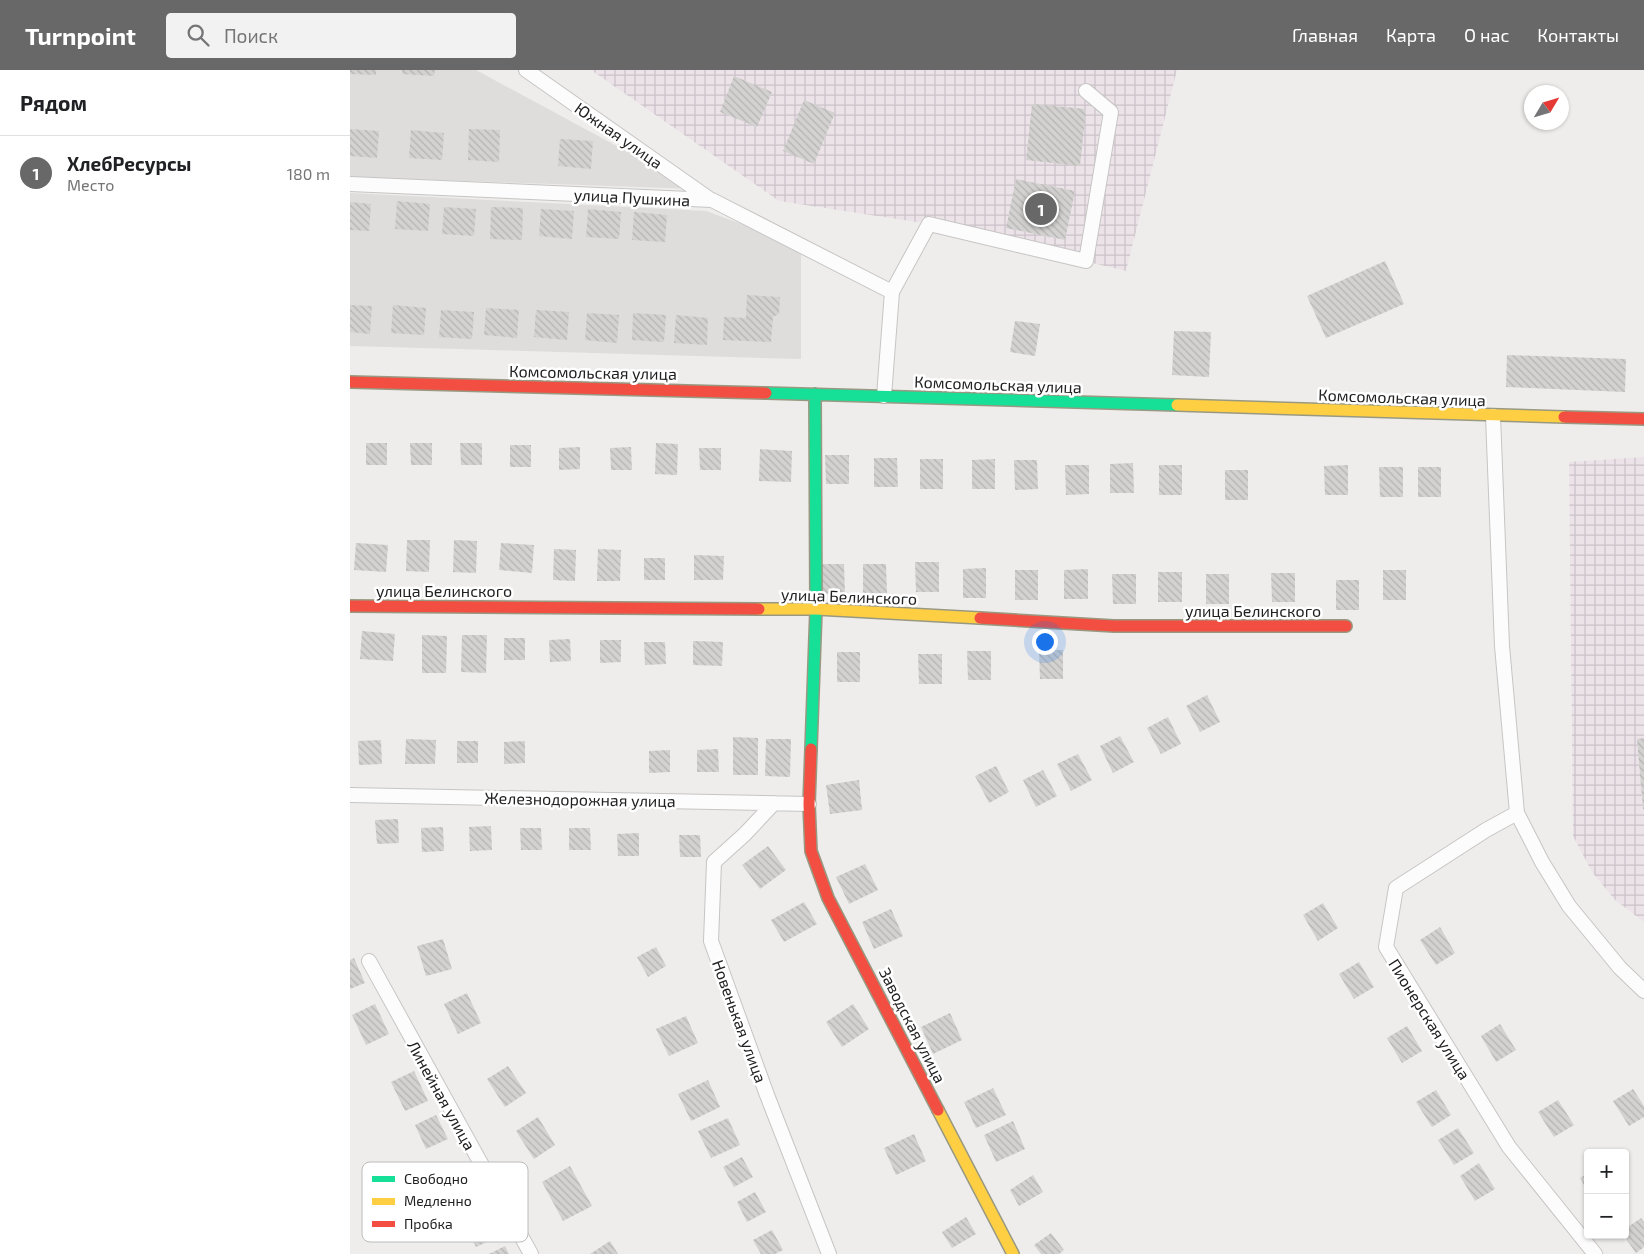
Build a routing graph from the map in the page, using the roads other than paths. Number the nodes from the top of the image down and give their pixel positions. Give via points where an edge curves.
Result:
1 (526, 70) edge
2 (1086, 91) dead end
3 (350, 184) edge
4 (712, 200) junction
5 (892, 292) junction
6 (350, 382) edge
7 (815, 394) junction
8 (884, 396) junction
9 (1493, 416) junction
10 (1644, 419) edge
11 (350, 606) edge
12 (816, 609) junction
13 (1346, 626) dead end
14 (350, 795) edge
15 (774, 803) junction
16 (809, 804) junction
17 (1517, 813) junction
18 (369, 961) dead end
19 (1644, 991) edge
20 (480, 1162) edge
21 (524, 1242) edge
22 (531, 1254) edge
23 (829, 1254) edge
24 (1013, 1254) edge
25 (1595, 1254) edge

1 - 4 street, Южная улица
2 - 5 street via 1111,112 1086,261 929,224
3 - 4 street, улица Пушкина
4 - 5 street, улица Пушкина
5 - 8 street
6 - 7 street, Комсомольская улица
7 - 8 street, Комсомольская улица
7 - 12 street, Заводская улица
8 - 9 street, Комсомольская улица
9 - 10 street, Комсомольская улица
9 - 17 street via 1502,646
11 - 12 street, улица Белинского
12 - 13 street, улица Белинского via 1114,626
12 - 16 street, Заводская улица
14 - 15 street, Железнодорожная улица
15 - 16 street, Железнодорожная улица
15 - 23 street, Новенькая улица via 714,862 711,941
16 - 24 street, Заводская улица via 811,851 828,898
17 - 19 street via 1569,906 1620,968
17 - 25 street, Пионерская улица via 1396,888 1386,947 1509,1147
18 - 20 street, Линейная улица
21 - 22 street, Линейная улица

